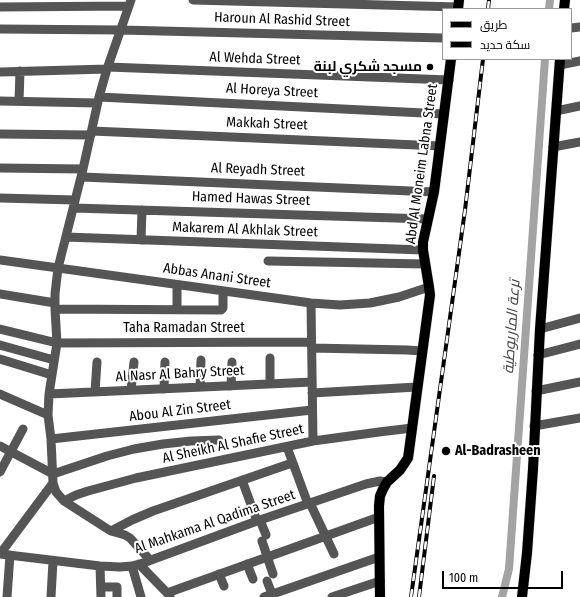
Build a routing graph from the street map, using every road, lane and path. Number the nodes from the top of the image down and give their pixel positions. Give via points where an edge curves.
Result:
1 (193, 0) edge
2 (213, 0) edge
3 (130, 3) edge
4 (458, 5) edge
5 (0, 7) edge
6 (0, 29) edge
7 (121, 30) junction
8 (442, 38) edge
9 (451, 60) edge
10 (580, 61) edge
11 (560, 62) edge
12 (108, 68) junction
13 (20, 71) junction
14 (0, 72) edge
15 (449, 80) junction
16 (98, 100) junction
17 (0, 101) edge
18 (20, 101) junction
19 (580, 106) edge
20 (556, 111) junction
21 (444, 114) junction
22 (91, 133) junction
23 (0, 134) edge
24 (580, 142) edge
25 (440, 146) junction
26 (553, 147) junction
27 (0, 168) edge
28 (82, 173) junction
29 (434, 192) junction
30 (0, 198) edge
31 (74, 204) junction
32 (142, 210) junction
33 (428, 219) junction
34 (66, 237) junction
35 (141, 240) junction
36 (423, 250) junction
37 (0, 260) edge
38 (268, 261) dead end
39 (425, 264) junction
40 (58, 268) junction
41 (177, 285) junction
42 (429, 287) junction
43 (223, 291) junction
44 (0, 294) edge
45 (311, 304) junction
46 (55, 306) junction
47 (177, 309) junction
48 (580, 318) edge
49 (0, 329) edge
50 (540, 329) junction
51 (57, 343) junction
52 (580, 344) edge
53 (0, 345) edge
54 (312, 345) junction
55 (422, 351) junction
56 (538, 355) junction
57 (270, 358) dead end
58 (0, 359) edge
59 (54, 360) junction
60 (201, 360) dead end
61 (97, 362) dead end
62 (134, 362) dead end
63 (165, 362) dead end
64 (232, 362) dead end
65 (52, 376) junction
66 (312, 382) junction
67 (580, 382) edge
68 (270, 384) junction
69 (231, 386) junction
70 (200, 387) junction
71 (417, 387) junction
72 (164, 389) junction
73 (131, 390) junction
74 (536, 391) junction
75 (95, 392) junction
76 (312, 393) junction
77 (0, 394) edge
78 (49, 394) junction
79 (312, 410) junction
80 (48, 415) junction
81 (580, 418) edge
82 (534, 426) junction
83 (412, 428) junction
84 (23, 429) dead end
85 (51, 439) junction
86 (219, 440) dead end
87 (313, 441) junction
88 (0, 446) edge
89 (287, 447) junction
90 (11, 452) junction
91 (292, 463) junction
92 (0, 472) edge
93 (53, 478) junction
94 (242, 480) junction
95 (387, 482) junction
96 (64, 501) junction
97 (309, 503) junction
98 (379, 517) junction
99 (258, 521) junction
100 (111, 531) junction
101 (326, 537) junction
102 (0, 554) edge
103 (334, 554) dead end
104 (10, 555) junction
105 (267, 557) junction
106 (379, 557) junction
107 (150, 560) junction
108 (53, 561) junction
109 (246, 564) junction
110 (136, 565) junction
111 (100, 566) junction
112 (219, 574) junction
113 (253, 579) dead end
114 (380, 581) junction
115 (224, 586) dead end
116 (101, 587) junction
117 (5, 593) edge
118 (169, 595) edge
119 (268, 596) edge
120 (51, 597) edge
121 (101, 597) edge
122 (117, 597) edge
123 (141, 597) edge
124 (332, 597) edge
125 (380, 597) edge
126 (522, 597) edge

1 - 2 street
2 - 4 street
3 - 5 street
3 - 7 street
6 - 7 street, Haroun Al Rashid Street
7 - 8 street, Haroun Al Rashid Street
7 - 12 street
9 - 15 main road, Abd Al Moneim Labna Street
10 - 11 street
11 - 20 main road
12 - 13 street, Al Wehda Street
12 - 15 street, Al Wehda Street
12 - 16 street
13 - 14 street, Al Wehda Street
13 - 18 street
15 - 21 main road, Abd Al Moneim Labna Street
16 - 18 street, Al Horeya Street
16 - 21 street, Al Horeya Street
16 - 22 street
17 - 18 street, Al Horeya Street
19 - 20 street
20 - 26 main road
21 - 25 main road, Abd Al Moneim Labna Street
22 - 23 street, Makkah Street
22 - 25 street, Makkah Street
22 - 28 street
24 - 26 street
25 - 29 main road, Abd Al Moneim Labna Street
26 - 50 main road
27 - 28 street, Al Reyadh Street
28 - 29 street, Al Reyadh Street
28 - 31 street
29 - 33 main road, Abd Al Moneim Labna Street
30 - 31 street, Hamed Hawas Street
31 - 32 street, Hamed Hawas Street
31 - 34 street
32 - 33 street, Hamed Hawas Street
32 - 35 street
33 - 36 main road, Abd Al Moneim Labna Street
34 - 35 street, Makarem Al Akhlak Street
34 - 40 street
35 - 36 street, Makarem Al Akhlak Street
36 - 39 main road, Abd Al Moneim Labna Street
37 - 40 street, Abbas Anani Street
38 - 39 street
39 - 42 main road, Abd Al Moneim Labna Street
40 - 41 street, Abbas Anani Street
40 - 46 street
41 - 43 street, Abbas Anani Street
41 - 47 street
42 - 45 street, Abbas Anani Street via 370,303
42 - 55 main road, Abd Al Moneim Labna Street
43 - 45 street, Abbas Anani Street
43 - 47 street via 222,310
44 - 46 street
45 - 54 street
46 - 47 street
46 - 51 street
48 - 50 street
49 - 51 street, Taha Ramadan Street
50 - 56 main road
51 - 54 street, Taha Ramadan Street
51 - 59 street
52 - 56 street
53 - 59 street
54 - 55 street, Taha Ramadan Street
54 - 66 street
55 - 71 main road, Abd Al Moneim Labna Street
56 - 74 main road
57 - 68 street
58 - 65 street
59 - 65 street
60 - 70 street
61 - 75 street
62 - 73 street
63 - 72 street
64 - 69 street
65 - 78 street
66 - 68 street, Al Nasr Al Bahry Street
66 - 76 street
67 - 74 street
68 - 69 street, Al Nasr Al Bahry Street
69 - 70 street, Al Nasr Al Bahry Street
70 - 72 street, Al Nasr Al Bahry Street
71 - 76 street
71 - 83 main road, Abd Al Moneim Labna Street
72 - 73 street, Al Nasr Al Bahry Street
73 - 75 street, Al Nasr Al Bahry Street
74 - 82 main road
75 - 78 street, Al Nasr Al Bahry Street
76 - 79 street
77 - 80 street
78 - 80 street
79 - 85 street, Abou Al Zin Street
79 - 87 street
80 - 85 street
81 - 82 street
82 - 126 main road via 528,546
83 - 87 street, Al Sheikh Al Shafie Street
83 - 95 main road, Abd Al Moneim Labna Street via 408,458
84 - 90 street
85 - 93 street
86 - 93 street via 134,449 107,456
87 - 89 street, Al Sheikh Al Shafie Street
88 - 90 street
89 - 91 street
89 - 96 street, Al Sheikh Al Shafie Street via 136,478 88,491
90 - 92 street
90 - 93 street
91 - 94 street
91 - 97 street
93 - 96 street via 56,492
93 - 102 street
94 - 99 street
94 - 100 street via 153,511
95 - 97 street, Al Mahkama Al Qadima Street via 366,484
95 - 98 main road, Abd Al Moneim Labna Street via 380,496
96 - 100 street
97 - 99 street, Al Mahkama Al Qadima Street
97 - 101 street
98 - 101 street
98 - 106 main road, Abd Al Moneim Labna Street
99 - 105 street
99 - 107 street, Al Mahkama Al Qadima Street
100 - 107 street via 130,538
101 - 103 street
101 - 105 street
102 - 104 street, Al Mahkama Al Qadima Street
104 - 108 street, Al Mahkama Al Qadima Street
104 - 117 street
105 - 109 street
105 - 119 street via 270,577
106 - 114 main road, Abd Al Moneim Labna Street
106 - 119 street
107 - 110 street, Al Mahkama Al Qadima Street
108 - 111 street, Al Mahkama Al Qadima Street
108 - 120 street
109 - 112 street
109 - 113 street
110 - 111 street, Al Mahkama Al Qadima Street
110 - 118 street
110 - 123 street
111 - 116 street
112 - 115 street
112 - 118 street
114 - 124 street
114 - 125 main road, Abd Al Moneim Labna Street
116 - 121 street
116 - 122 street via 117,587

